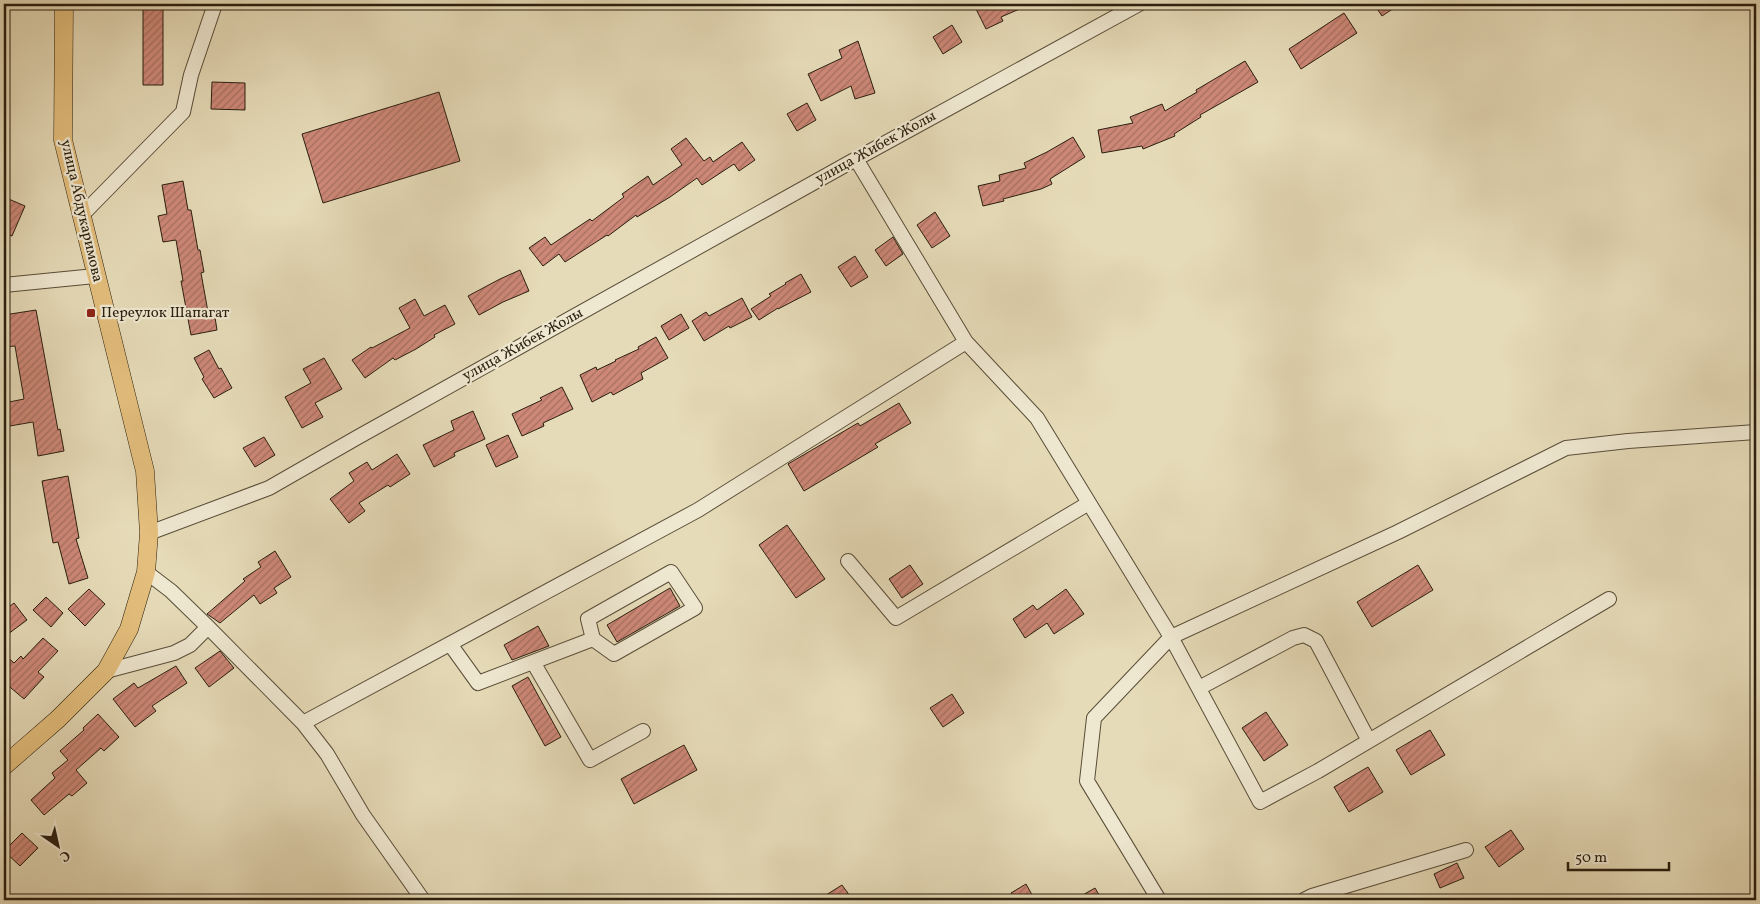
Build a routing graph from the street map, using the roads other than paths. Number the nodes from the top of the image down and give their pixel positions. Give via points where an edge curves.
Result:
1 (64, 4) edge
2 (215, 4) edge
3 (1139, 4) edge
4 (856, 159) junction
5 (81, 216) junction
6 (95, 276) junction
7 (4, 285) edge
8 (966, 342) junction
9 (1756, 432) edge
10 (1090, 503) junction
11 (149, 533) junction
12 (848, 561) dead end
13 (146, 572) junction
14 (1609, 599) dead end
15 (208, 627) junction
16 (1171, 637) junction
17 (593, 639) junction
18 (450, 644) junction
19 (532, 662) junction
20 (106, 671) junction
21 (1199, 688) junction
22 (303, 723) junction
23 (643, 731) dead end
24 (1369, 741) junction
25 (4, 766) edge
26 (1466, 850) dead end
27 (423, 900) edge
28 (1159, 900) edge
29 (1304, 900) edge

1 - 5 main road, улица Абдукаримова via 63,140
2 - 5 street via 191,75 183,112
3 - 4 street, улица Жибек Жолы
4 - 8 street
4 - 11 street, улица Жибек Жолы via 269,488
5 - 6 main road, улица Абдукаримова
6 - 7 street
6 - 11 main road, улица Абдукаримова via 145,471
8 - 10 street via 1037,418
8 - 18 street via 698,510
9 - 16 street via 1566,448 1398,532
10 - 12 street via 896,618
10 - 16 street
11 - 13 main road
13 - 15 street
13 - 20 main road via 128,628
14 - 24 street
15 - 20 street via 190,645 174,653
15 - 22 street
16 - 21 street
16 - 28 street via 1094,718 1087,781
17 - 17 street via 614,654 694,608 672,572 588,619
17 - 19 street
18 - 19 street via 478,683
18 - 22 street
19 - 23 street via 590,760
20 - 25 main road
21 - 24 street via 1304,635 1316,641
21 - 24 street via 1260,802
22 - 27 street via 328,754 363,815
26 - 29 street

